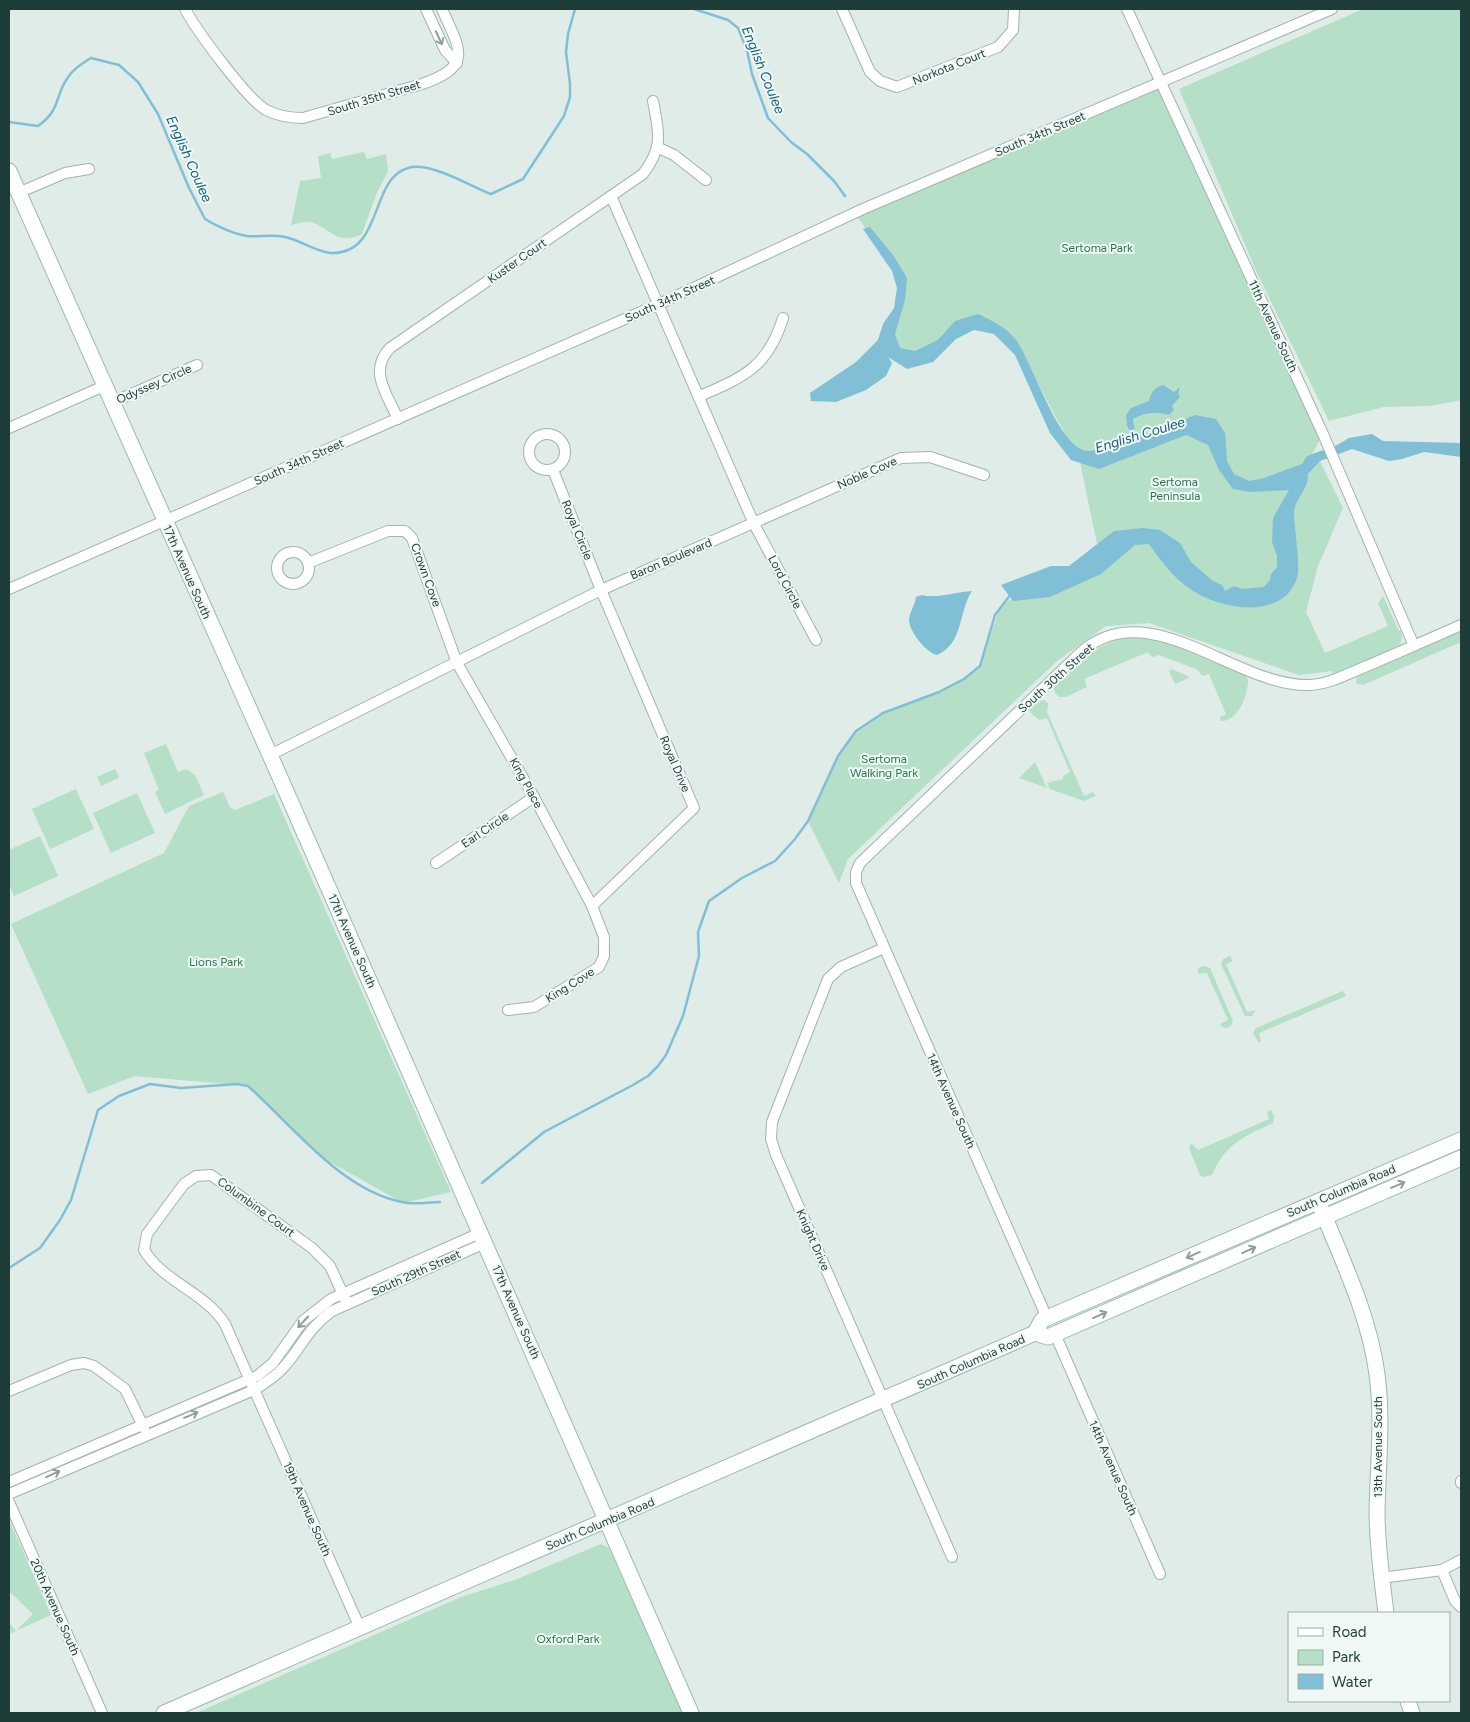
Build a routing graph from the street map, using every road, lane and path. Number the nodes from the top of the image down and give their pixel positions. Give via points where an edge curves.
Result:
1 (185, 9) edge
2 (426, 9) edge
3 (442, 9) edge
4 (842, 9) edge
5 (1014, 9) edge
6 (1127, 9) edge
7 (1332, 9) edge
8 (457, 63) junction
9 (1159, 82) junction
10 (653, 101) dead end
11 (658, 148) junction
12 (89, 170) dead end
13 (9, 172) edge
14 (706, 180) dead end
15 (18, 193) junction
16 (611, 196) junction
17 (659, 304) junction
18 (783, 318) dead end
19 (197, 365) dead end
20 (104, 386) junction
21 (700, 396) junction
22 (111, 403) junction
23 (398, 418) junction
24 (9, 428) edge
25 (553, 470) dead end
26 (984, 475) dead end
27 (164, 521) junction
28 (754, 524) junction
29 (308, 563) dead end
30 (9, 589) edge
31 (601, 590) junction
32 (1461, 625) edge
33 (816, 640) dead end
34 (1414, 646) junction
35 (457, 663) junction
36 (270, 755) junction
37 (534, 797) junction
38 (436, 863) dead end
39 (856, 883) joint
40 (592, 906) junction
41 (884, 948) junction
42 (508, 1010) dead end
43 (1461, 1140) edge
44 (1461, 1158) edge
45 (1317, 1200) junction
46 (1324, 1217) junction
47 (483, 1238) junction
48 (345, 1298) junction
49 (1091, 1300) junction
50 (1047, 1318) junction
51 (1035, 1333) junction
52 (1055, 1334) junction
53 (250, 1379) junction
54 (254, 1390) junction
55 (9, 1391) edge
56 (884, 1401) junction
57 (142, 1424) junction
58 (146, 1434) junction
59 (9, 1482) edge
60 (9, 1494) edge
61 (9, 1502) edge
62 (608, 1520) junction
63 (952, 1557) dead end
64 (1461, 1560) edge
65 (1442, 1570) junction
66 (1160, 1574) dead end
67 (1381, 1578) junction
68 (1461, 1608) edge
69 (1386, 1612) edge
70 (360, 1628) junction
71 (102, 1713) edge
72 (164, 1713) edge
73 (692, 1713) edge

1 - 8 street, South 35th Street via 201,36 251,95 265,109 285,118 326,113 422,84 442,77
2 -> 8 street via 445,50
3 - 8 street via 458,47
4 - 5 street, Norkota Court via 870,72 880,81 897,87 998,47 1012,30
6 - 9 street, 11th Avenue South
7 - 9 street, South 34th Street
9 - 17 street, South 34th Street via 855,213
9 - 34 street, 11th Avenue South via 1325,438
10 - 11 street via 660,136
11 - 14 street via 674,155
11 - 16 street, Kuster Court via 643,174
12 - 15 street via 65,173
13 - 15 street, 17th Avenue South
15 - 20 street, 17th Avenue South
16 - 17 street
16 - 23 street, Kuster Court via 390,348 380,362 379,371
17 - 21 street
17 - 23 street, South 34th Street
18 - 21 street via 777,339 759,365 729,384
19 - 22 street, Odyssey Circle
20 - 22 street, 17th Avenue South
20 - 24 street
21 - 28 street
22 - 27 street, 17th Avenue South
23 - 27 street, South 34th Street
25 - 31 street, Royal Circle
26 - 28 street, Noble Cove via 930,457 901,458
27 - 30 street, South 34th Street
27 - 36 street, 17th Avenue South
28 - 31 street, Baron Boulevard
28 - 33 street, Lord Circle
29 - 35 street, Crown Cove via 388,531 405,531 412,538
31 - 35 street, Baron Boulevard
31 - 40 street, Royal Drive via 694,808
32 - 34 street, South 30th Street
34 - 39 street, South 30th Street via 1336,679 1309,685 1259,674 1160,635 1124,633 1100,640 1076,657 860,863
35 - 36 street, Baron Boulevard
35 - 37 street, King Place
36 - 47 street, 17th Avenue South
37 - 38 street, Earl Circle
37 - 40 street, King Place
39 - 41 street, 14th Avenue South
40 - 42 street, King Cove via 604,937 604,956 599,967 534,1008
41 - 50 street, 14th Avenue South
41 - 56 street, Knight Drive via 841,967 828,979 772,1122 771,1139
43 - 45 street, South Columbia Road
46 -> 44 street, South Columbia Road
45 - 46 street, 13th Avenue South
45 -> 49 street, South Columbia Road
52 -> 46 street, South Columbia Road
46 - 67 street, 13th Avenue South via 1363,1314 1377,1374 1380,1411 1377,1513
47 - 48 street, South 29th Street
47 - 62 street, 17th Avenue South
48 -> 53 street, South 29th Street via 312,1313 266,1370
48 - 53 street, Columbine Court via 330,1266 312,1248 211,1174 196,1176 184,1184 147,1234 144,1250 152,1263 218,1312
48 - 54 street, South 29th Street via 318,1321 284,1367
49 - 50 street, South Columbia Road
49 - 52 street via 1064,1320
50 - 51 street, South Columbia Road via 1042,1320
51 - 52 street, South Columbia Road via 1048,1337
51 - 56 street, South Columbia Road
52 - 66 street, 14th Avenue South
53 - 54 street
53 - 57 street, South 29th Street
58 -> 54 street, South 29th Street
54 - 70 street, 19th Avenue South
55 - 57 street via 70,1365 84,1363 94,1366 125,1389
56 - 62 street, South Columbia Road
56 - 63 street, Knight Drive
57 - 58 street
57 - 59 street, South 29th Street
60 -> 58 street, South 29th Street
61 - 71 street, 20th Avenue South
62 - 70 street, South Columbia Road
62 - 73 street, 17th Avenue South
64 - 65 street
65 - 67 street
65 - 68 street
67 - 69 street, 13th Avenue South
70 - 72 street, South Columbia Road

